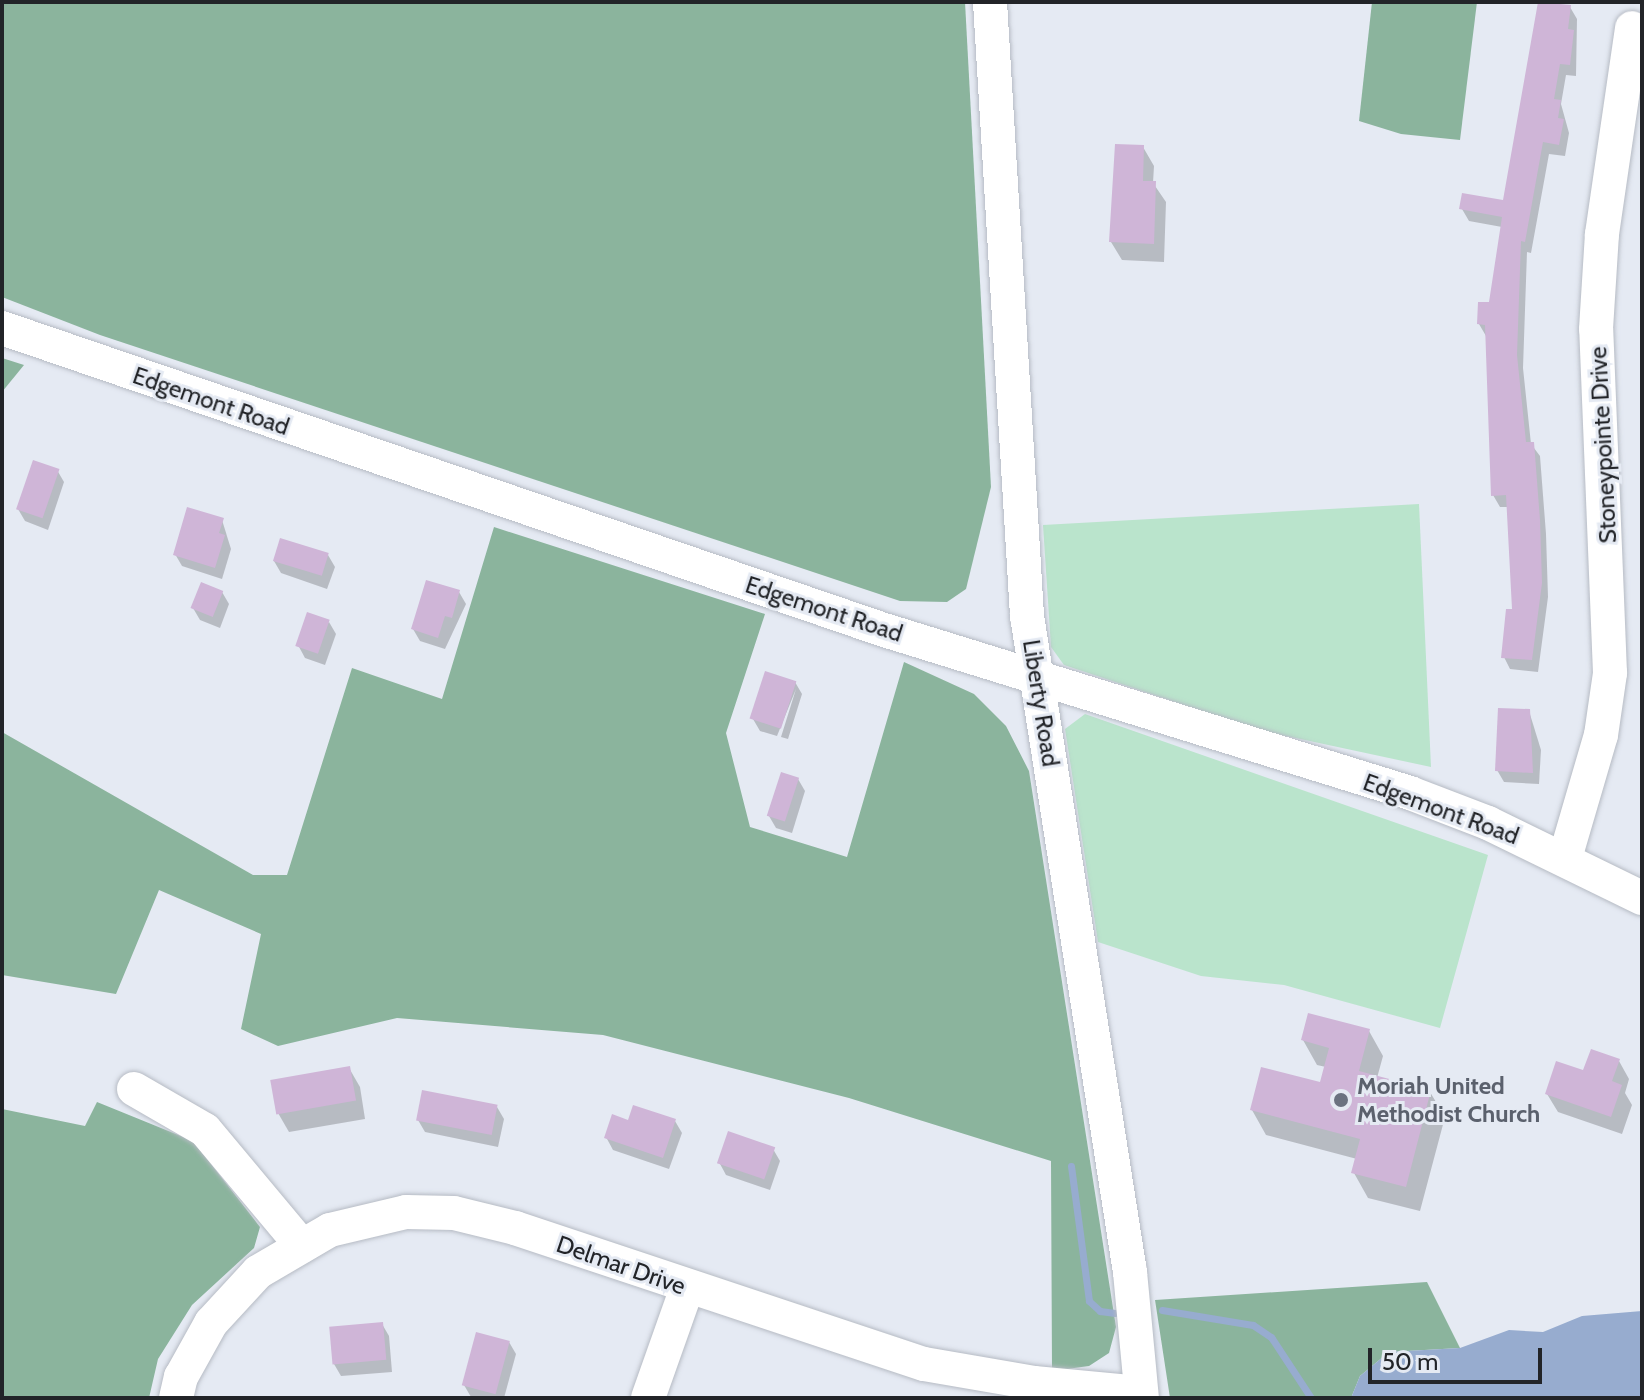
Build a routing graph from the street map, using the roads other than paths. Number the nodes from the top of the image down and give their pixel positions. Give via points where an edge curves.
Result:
1 (990, 2) edge
2 (1632, 28) dead end
3 (2, 328) edge
4 (1036, 676) junction
5 (1565, 858) junction
6 (1642, 898) edge
7 (134, 1089) dead end
8 (302, 1246) junction
9 (687, 1288) junction
10 (1141, 1395) edge
11 (176, 1398) edge
12 (648, 1398) edge

1 - 4 street, Liberty Road via 1027,616
2 - 5 street, Stoneypointe Drive via 1602,234 1596,329 1610,673 1601,735
3 - 4 street, Edgemont Road via 866,624
4 - 5 street, Edgemont Road via 1410,793
4 - 10 street, Liberty Road via 1130,1272
5 - 6 street, Edgemont Road
7 - 8 street via 205,1130
8 - 9 street, Delmar Drive via 360,1220 406,1212 454,1213 515,1228
8 - 11 street, Delmar Drive via 258,1272 211,1323 181,1377
9 - 10 street, Delmar Drive via 924,1364
9 - 12 street

